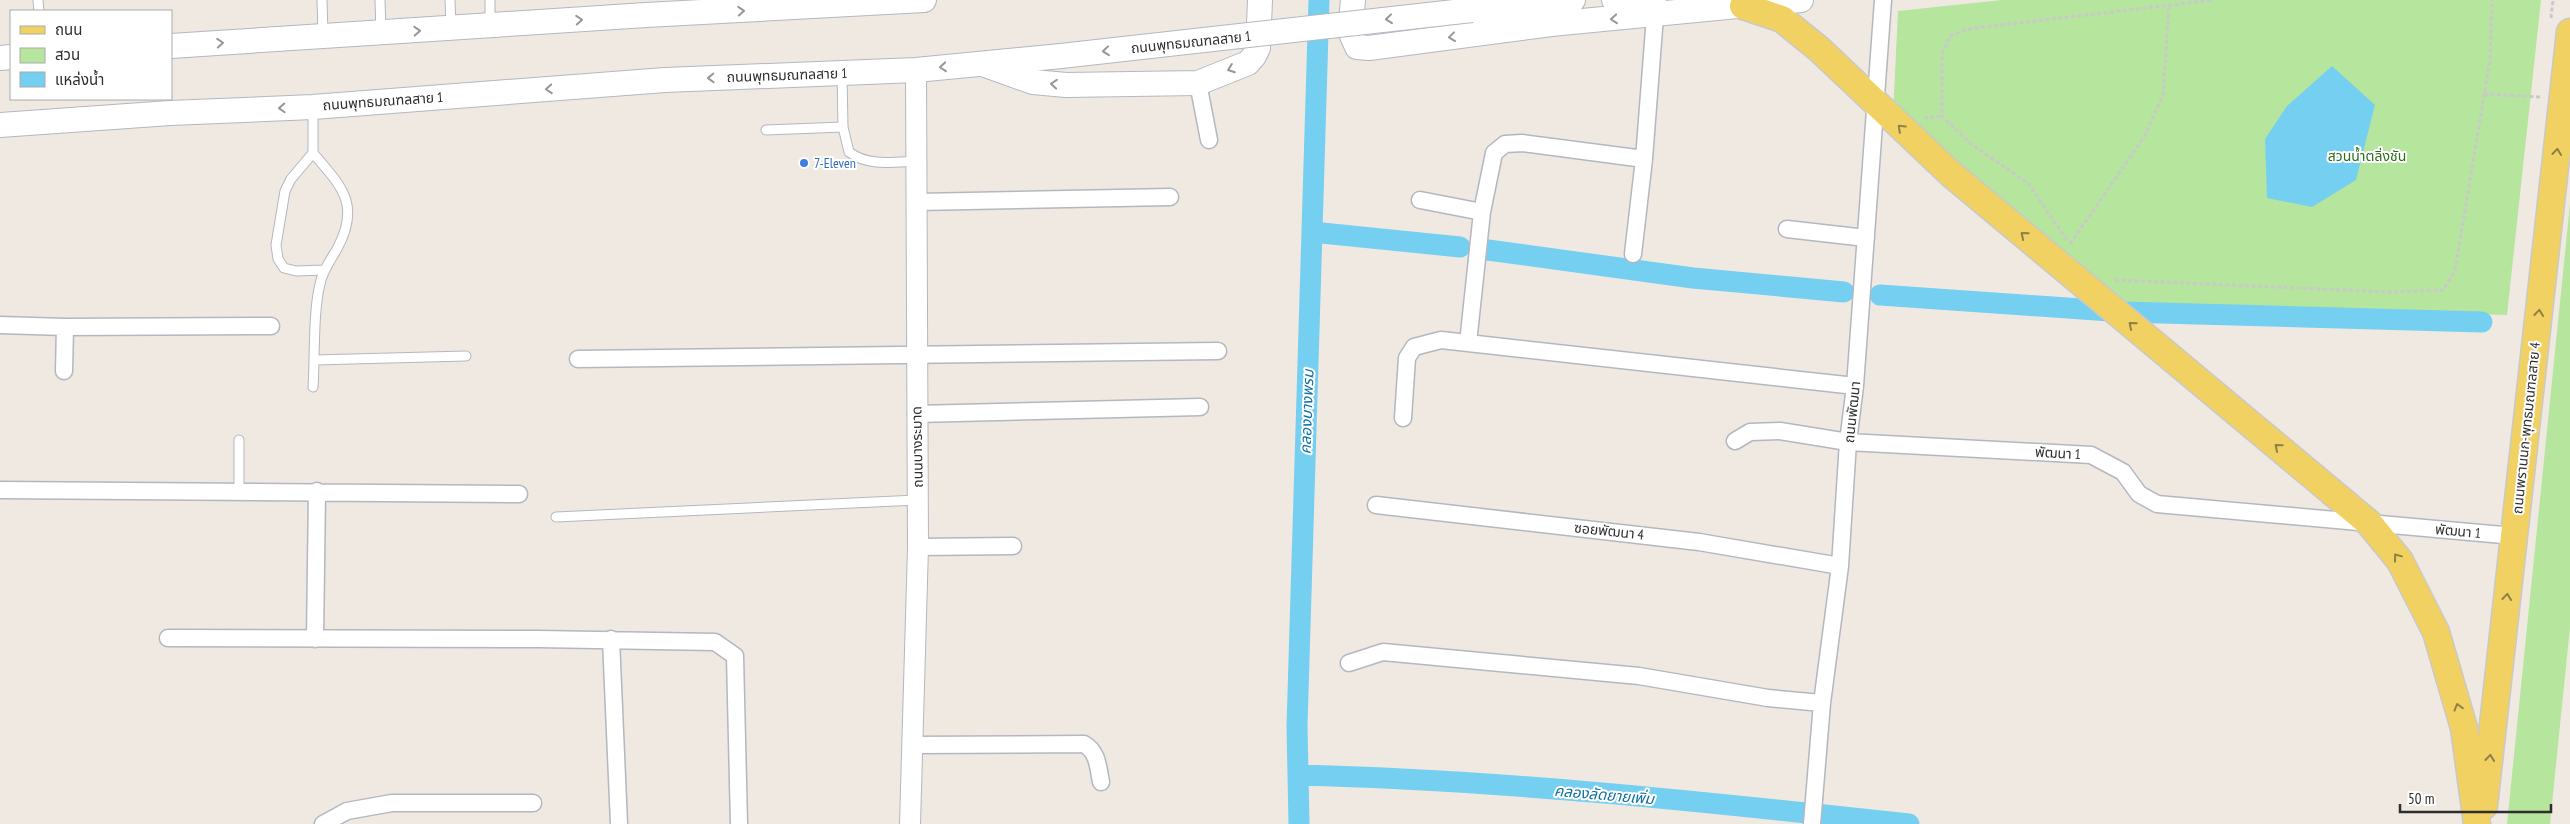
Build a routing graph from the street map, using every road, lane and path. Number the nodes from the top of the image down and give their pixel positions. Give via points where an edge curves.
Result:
1 (322, 0) edge
2 (380, 0) edge
3 (450, 0) edge
4 (490, 0) edge
5 (916, 0) edge
6 (1260, 0) edge
7 (1353, 0) edge
8 (1573, 0) edge
9 (1614, 0) edge
10 (1802, 0) edge
11 (1883, 0) edge
12 (2213, 0) edge
13 (2492, 0) edge
14 (789, 4) edge
15 (2170, 5) junction
16 (1743, 6) junction
17 (1692, 12) junction
18 (1655, 16) junction
19 (490, 26) junction
20 (452, 29) junction
21 (2570, 32) edge
22 (381, 33) junction
23 (323, 37) junction
24 (172, 46) edge
25 (981, 64) junction
26 (916, 70) junction
27 (842, 73) junction
28 (1198, 83) junction
29 (2484, 94) junction
30 (2564, 98) junction
31 (1876, 105) junction
32 (313, 107) junction
33 (0, 125) edge
34 (843, 127) junction
35 (766, 130) dead end
36 (1209, 140) dead end
37 (312, 153) junction
38 (1644, 159) junction
39 (918, 162) junction
40 (1170, 197) dead end
41 (1420, 200) dead end
42 (918, 202) junction
43 (1482, 212) junction
44 (1787, 229) dead end
45 (1866, 238) junction
46 (2068, 253) junction
47 (1634, 254) dead end
48 (323, 270) junction
49 (2109, 279) dead end
50 (0, 325) edge
51 (271, 326) dead end
52 (66, 328) junction
53 (1468, 344) junction
54 (1218, 351) dead end
55 (916, 353) junction
56 (466, 356) dead end
57 (578, 359) dead end
58 (314, 360) junction
59 (64, 372) dead end
60 (1855, 386) junction
61 (313, 387) dead end
62 (1200, 407) dead end
63 (916, 414) junction
64 (1403, 418) dead end
65 (239, 440) dead end
66 (1735, 441) dead end
67 (1848, 442) junction
68 (0, 490) edge
69 (239, 490) junction
70 (317, 491) junction
71 (519, 494) dead end
72 (917, 500) junction
73 (1376, 505) dead end
74 (556, 517) dead end
75 (2369, 523) junction
76 (2514, 536) junction
77 (1013, 546) dead end
78 (918, 547) junction
79 (1840, 566) junction
80 (168, 638) dead end
81 (315, 639) junction
82 (611, 639) junction
83 (1348, 663) dead end
84 (1822, 703) junction
85 (913, 745) junction
86 (1100, 782) dead end
87 (533, 802) dead end
88 (323, 824) edge
89 (619, 824) edge
90 (739, 824) edge
91 (910, 824) edge
92 (1812, 824) edge
93 (2477, 824) edge
94 (2482, 824) edge

1 - 23 lane
2 - 22 lane
3 - 20 lane
4 - 19 lane
5 - 14 main road
6 -> 28 main road via 1258,48 1254,56 1248,63
18 -> 7 main road via 1551,24 1369,48 1357,47 1350,31
8 -> 25 main road, ถนนพุทธมณฑลสาย 1, bridge
9 - 17 main road
10 - 16 main road
11 - 31 street, ถนนพัฒนา
12 - 15 path
13 - 29 path via 2490,60
19 -> 14 main road
15 - 46 path via 2163,95 2144,137
15 - 46 path via 1967,29 1950,36 1942,54 1942,116 1971,144 2028,183
16 - 17 main road
16 - 31 main road via 1782,19 1819,49
17 - 18 main road
18 - 38 street
19 - 20 main road
22 -> 20 main road
21 - 30 main road, ถนนพรานนก-พุทธมณฑลสาย 4
22 - 23 main road
24 -> 23 main road
25 -> 26 main road, ถนนพุทธมณฑลสาย 1
28 -> 25 main road via 1066,85 1033,82
26 - 27 main road, ถนนพุทธมณฑลสาย 1
26 - 39 street, ถนนบางระมาด
27 -> 32 main road, ถนนพุทธมณฑลสาย 1 via 665,80
27 - 34 lane
28 - 36 street
29 - 30 path
29 - 49 path via 2456,271 2443,290 2389,292
76 -> 30 main road, ถนนพรานนก-พุทธมณฑลสาย 4
31 - 45 street, ถนนพัฒนา
46 -> 31 main road via 1951,174
32 -> 33 main road, ถนนพุทธมณฑลสาย 1
32 - 37 lane
34 - 35 lane
34 - 39 lane via 849,152 863,160 875,163
37 - 48 lane via 342,188 347,200 343,237
37 - 48 lane via 285,191 276,245 278,259 284,268
38 - 43 street via 1522,143 1505,144 1494,153
38 - 47 street
39 - 42 street, ถนนบางระมาด
40 - 42 street
41 - 43 street
42 - 55 street, ถนนบางระมาด
43 - 53 street
44 - 45 street
45 - 60 street, ถนนพัฒนา
75 -> 46 main road via 2169,356
48 - 58 lane
50 - 52 street
51 - 52 street
52 - 59 street
53 - 60 street
53 - 64 street via 1441,340 1414,347 1407,358
54 - 55 street
55 - 57 street
55 - 63 street, ถนนบางระมาด
56 - 58 lane
58 - 61 lane
60 - 67 street, ถนนพัฒนา
62 - 63 street
63 - 72 street, ถนนบางระมาด
65 - 69 lane
66 - 67 street, พัฒนา 1 via 1750,432 1780,431
67 - 75 street, พัฒนา 1 via 2091,455 2123,472 2139,494 2157,504
67 - 79 street, ถนนพัฒนา
68 - 69 street
69 - 70 street
70 - 71 street
70 - 81 street
72 - 74 lane
72 - 78 street, ถนนบางระมาด
73 - 79 street, ซอยพัฒนา 4 via 1699,542
75 - 76 street, พัฒนา 1
93 -> 75 main road via 2464,728 2436,632 2400,561
94 -> 76 main road, ถนนพรานนก-พุทธมณฑลสาย 4
77 - 78 street
78 - 85 street, ถนนบางระมาด
79 - 84 street, ถนนพัฒนา
80 - 81 street
81 - 82 street
82 - 89 street
82 - 90 street via 716,642 736,656
83 - 84 street via 1383,652 1639,676 1768,698
84 - 92 street, ถนนพัฒนา
85 - 86 street via 1084,744 1095,755
85 - 91 street, ถนนบางระมาด
87 - 88 street via 392,803 347,811

